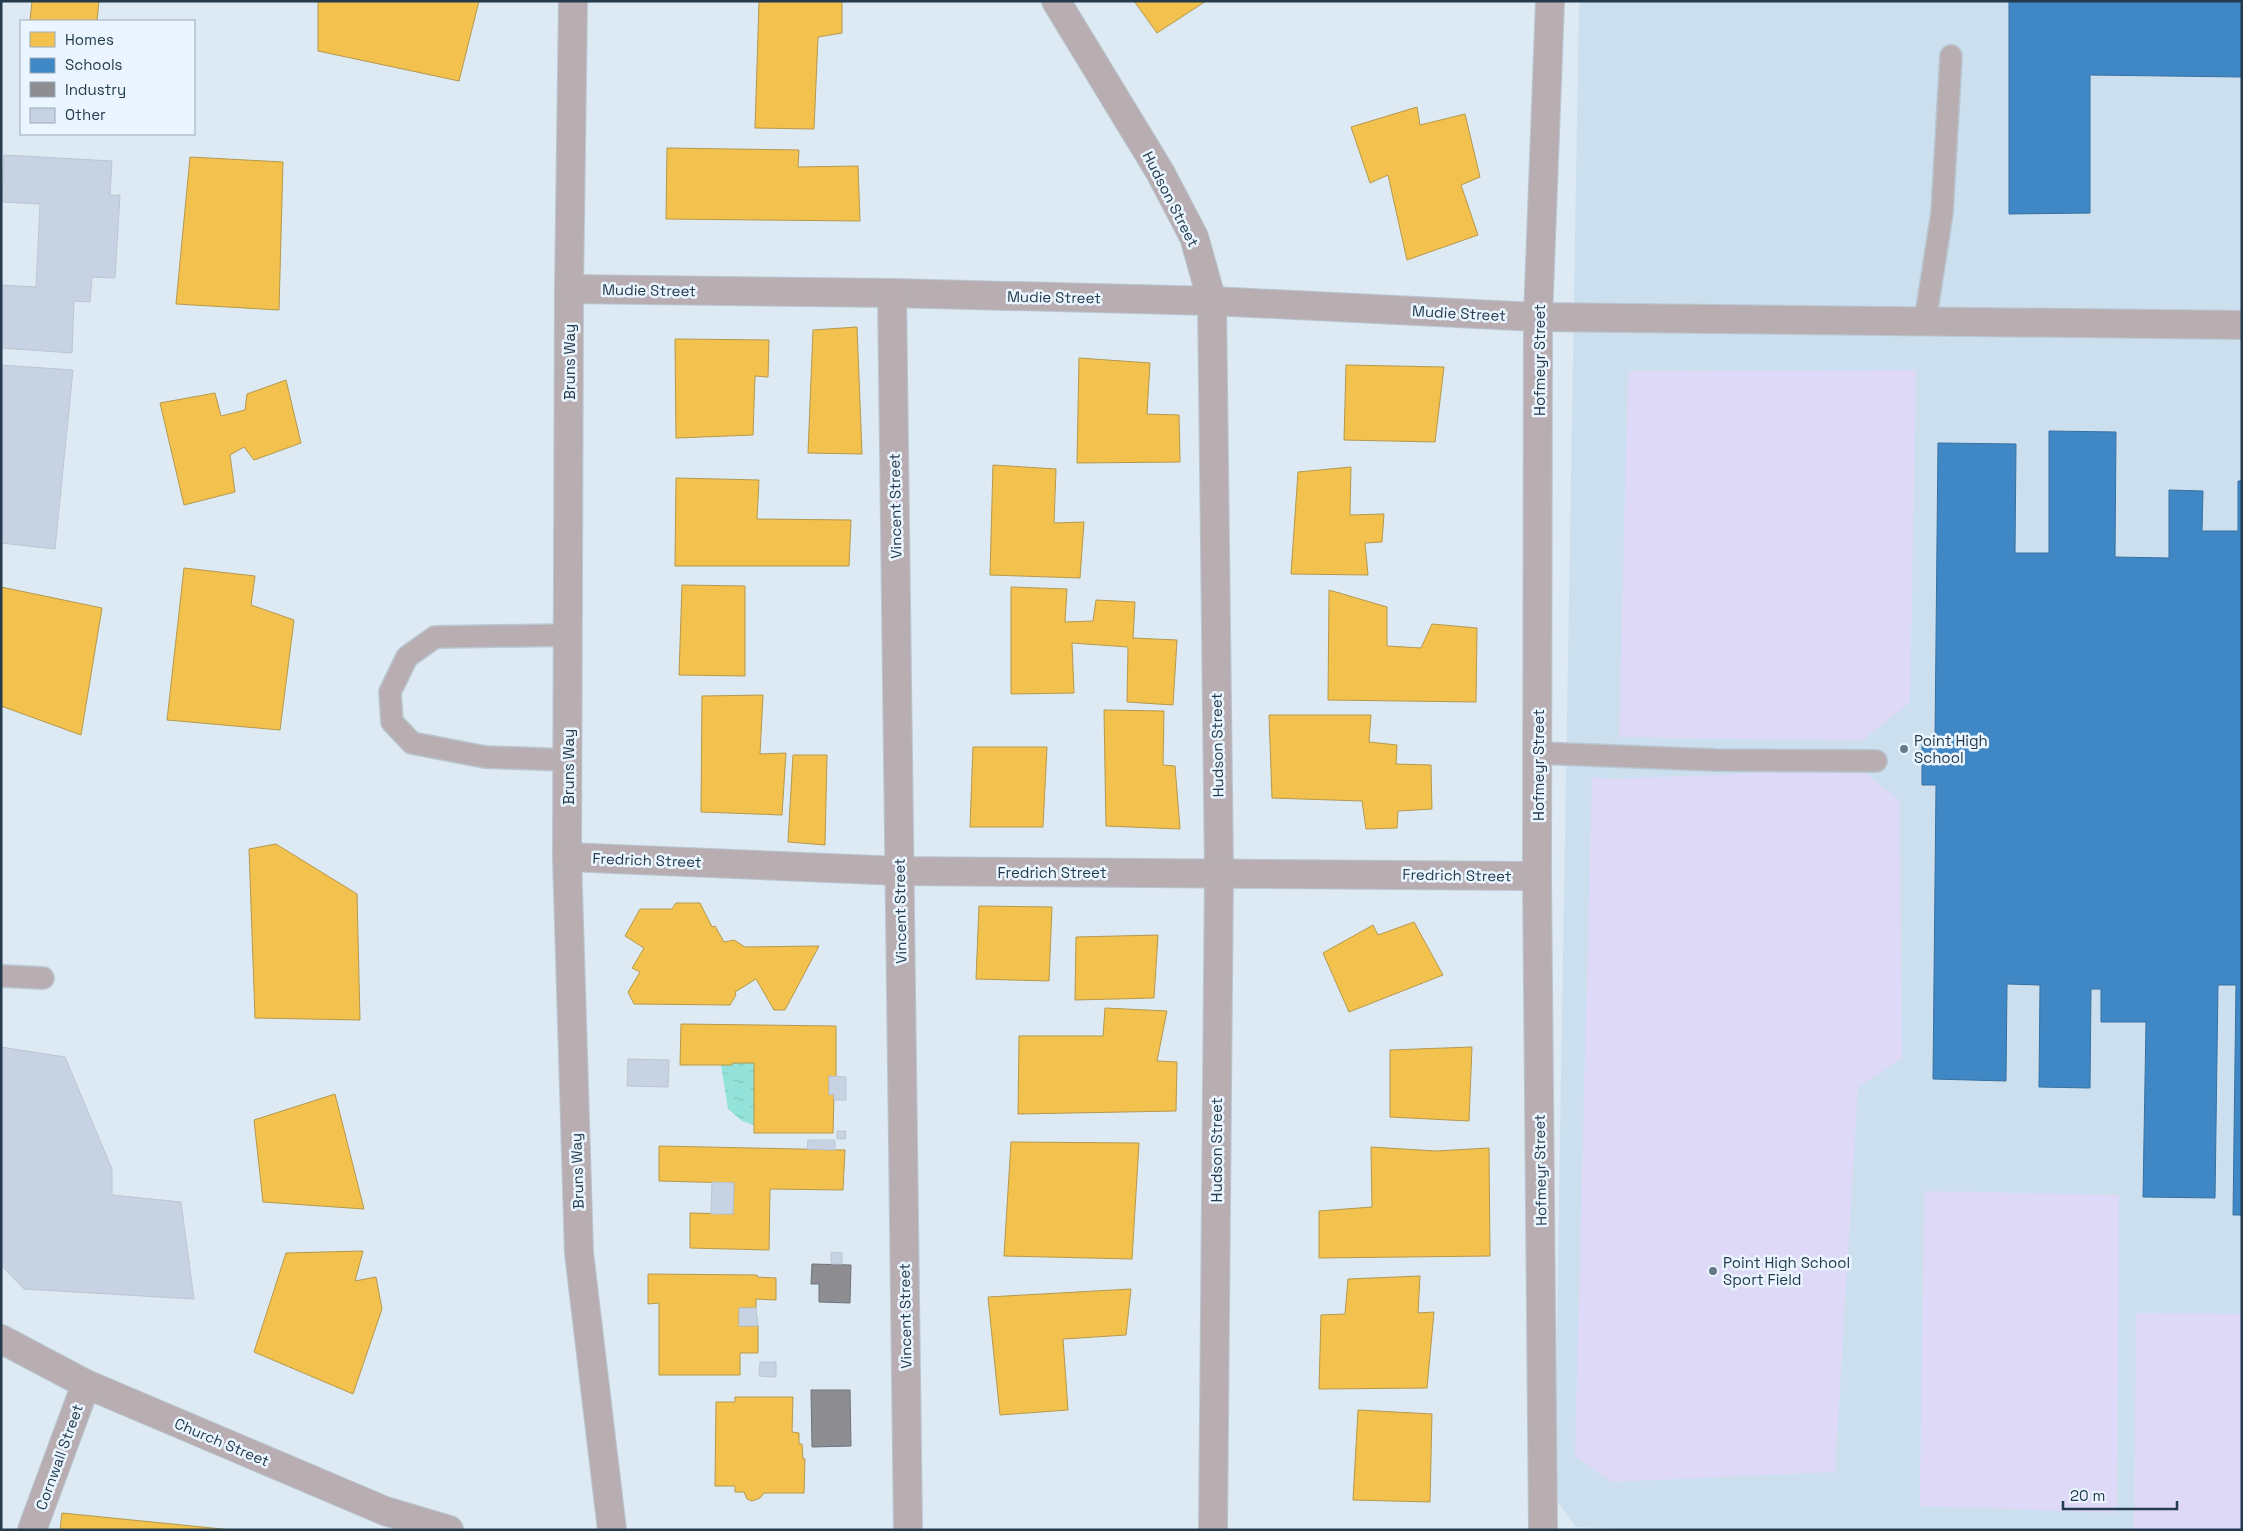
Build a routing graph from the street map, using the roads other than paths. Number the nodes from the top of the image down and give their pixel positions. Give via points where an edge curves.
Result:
1 (573, 1) edge
2 (1056, 1) edge
3 (1550, 1) edge
4 (1951, 56) dead end
5 (569, 289) junction
6 (892, 293) junction
7 (1212, 301) junction
8 (1538, 317) junction
9 (1925, 322) junction
10 (2242, 325) edge
11 (568, 635) junction
12 (1538, 753) junction
13 (568, 760) junction
14 (1876, 761) dead end
15 (568, 857) junction
16 (899, 871) junction
17 (1219, 872) junction
18 (1537, 876) junction
19 (1, 976) edge
20 (43, 978) dead end
21 (1, 1339) edge
22 (86, 1384) junction
23 (381, 1520) edge
24 (32, 1530) edge
25 (449, 1530) edge
26 (612, 1530) edge
27 (908, 1530) edge
28 (1213, 1530) edge
29 (1543, 1530) edge

1 - 5 street, Bruns Way
2 - 7 street, Hudson Street via 1160,172 1194,237
3 - 8 street, Hofmeyr Street
4 - 9 lane via 1942,212
5 - 6 street, Mudie Street
5 - 11 street, Bruns Way
6 - 7 street, Mudie Street
6 - 16 street, Vincent Street
7 - 8 street, Mudie Street
7 - 17 street, Hudson Street
8 - 9 street, Mudie Street
8 - 12 street, Hofmeyr Street
9 - 10 street, Mudie Street
11 - 13 street, Bruns Way
11 - 13 lane via 435,636 406,657 390,692 392,722 412,743 485,757
12 - 14 lane via 1715,760
12 - 18 street, Hofmeyr Street
13 - 15 street, Bruns Way
15 - 16 street, Fredrich Street
15 - 26 street, Bruns Way via 579,1253
16 - 17 street, Fredrich Street
16 - 27 street, Vincent Street
17 - 18 street, Fredrich Street
17 - 28 street, Hudson Street
18 - 29 street, Hofmeyr Street
19 - 20 lane
21 - 22 street, Church Street
22 - 23 street, Church Street
22 - 24 street, Cornwall Street
23 - 25 street, Church Street

